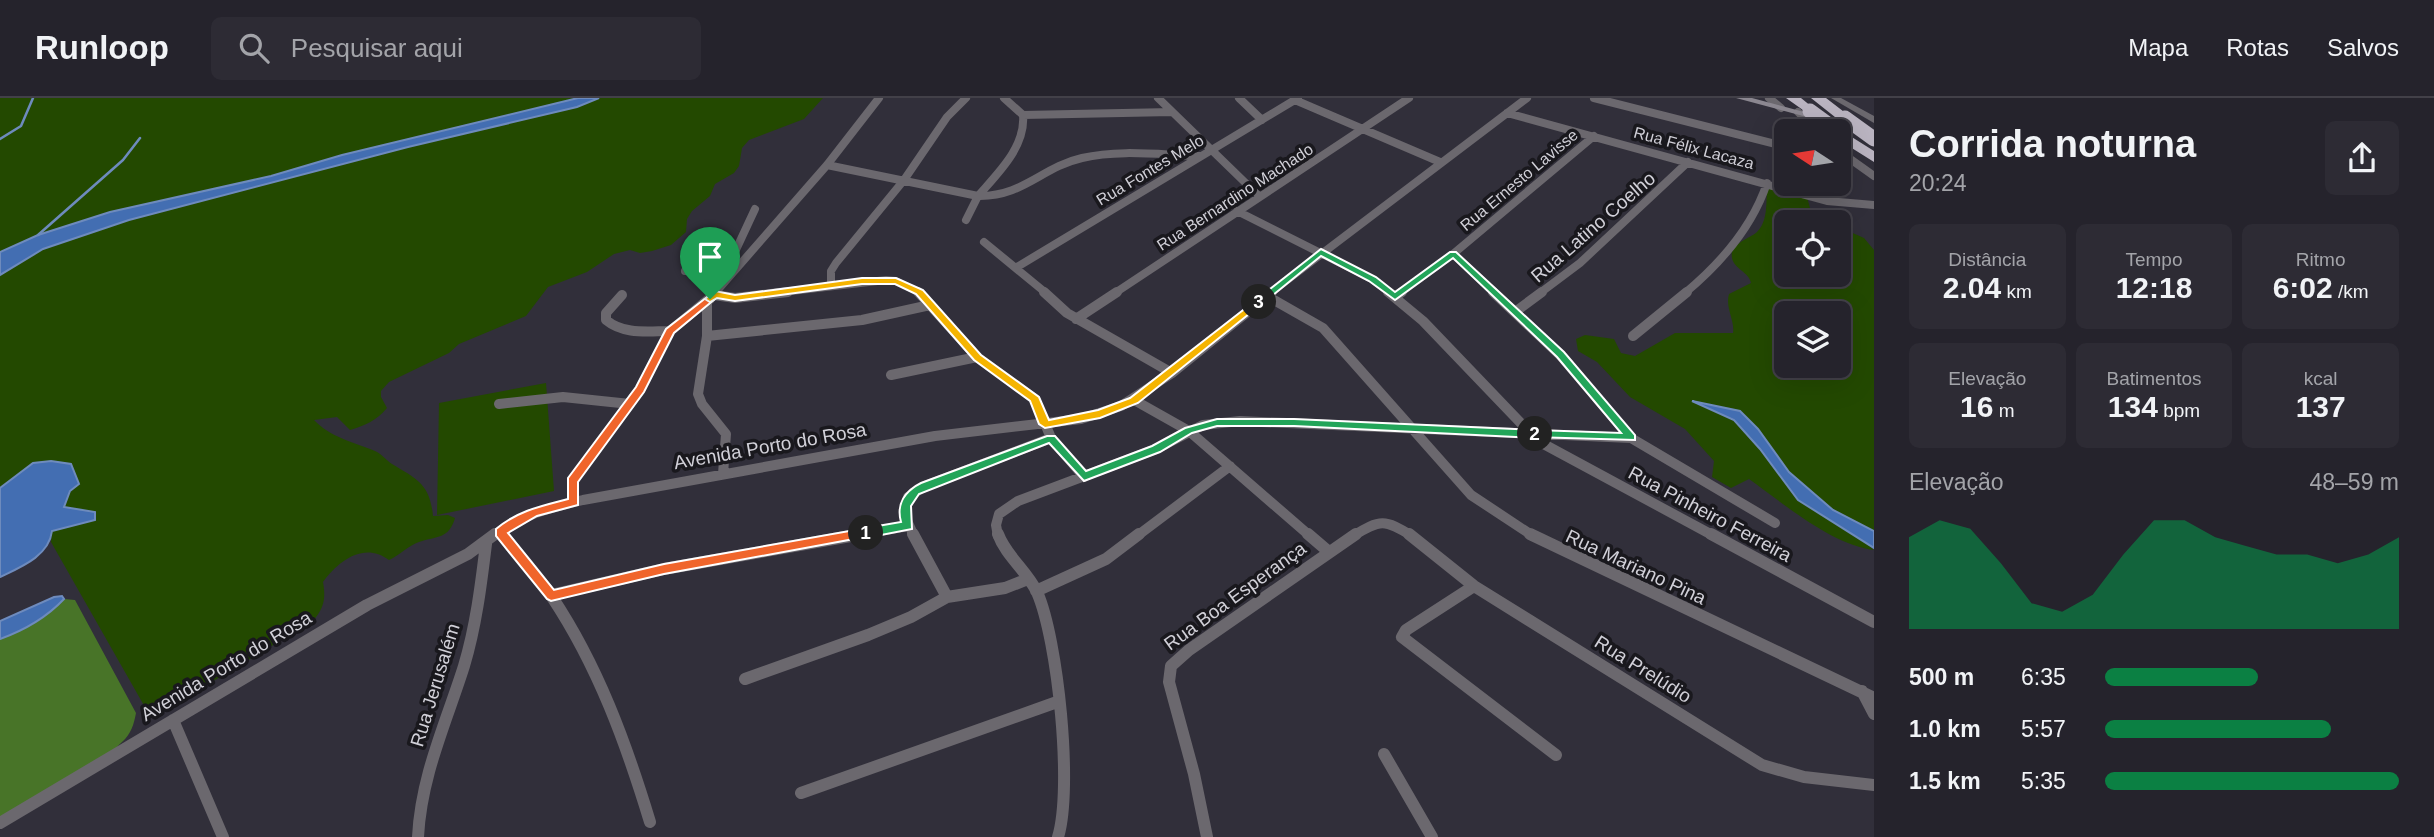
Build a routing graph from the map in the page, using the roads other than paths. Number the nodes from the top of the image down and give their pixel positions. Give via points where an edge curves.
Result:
1 (879, 98) edge
2 (966, 98) edge
3 (1004, 98) edge
4 (1158, 98) edge
5 (1240, 98) edge
6 (1409, 98) edge
7 (1527, 98) edge
8 (1594, 98) edge
9 (1741, 98) edge
10 (1769, 98) edge
11 (1793, 98) edge
12 (1818, 98) edge
13 (1835, 98) edge
14 (1296, 99) edge
15 (1781, 108) junction
16 (1804, 111) junction
17 (1172, 112) junction
18 (1507, 113) junction
19 (1023, 115) junction
20 (1809, 119) edge
21 (1818, 119) edge
22 (1262, 120) junction
23 (1874, 120) edge
24 (1362, 129) junction
25 (1874, 132) edge
26 (1594, 136) junction
27 (1874, 139) edge
28 (1852, 142) edge
29 (1774, 143) edge
30 (1211, 151) junction
31 (1202, 156) junction
32 (1874, 158) edge
33 (1852, 160) edge
34 (1440, 162) junction
35 (1688, 162) junction
36 (1852, 163) edge
37 (1858, 164) junction
38 (827, 166) junction
39 (1874, 176) edge
40 (904, 180) junction
41 (1767, 183) junction
42 (978, 196) junction
43 (1259, 196) junction
44 (1874, 205) edge
45 (755, 209) dead end
46 (1237, 211) junction
47 (966, 220) dead end
48 (984, 242) dead end
49 (1321, 252) junction
50 (1453, 254) junction
51 (1017, 267) junction
52 (685, 271) dead end
53 (707, 272) junction
54 (831, 286) junction
55 (622, 295) dead end
56 (1267, 296) junction
57 (1395, 297) junction
58 (710, 299) junction
59 (930, 305) junction
60 (1515, 312) junction
61 (1076, 319) junction
62 (670, 331) junction
63 (708, 336) junction
64 (1633, 336) dead end
65 (977, 357) junction
66 (1172, 373) junction
67 (891, 375) dead end
68 (1134, 400) junction
69 (499, 404) dead end
70 (630, 404) junction
71 (1045, 424) junction
72 (1412, 428) junction
73 (1189, 431) junction
74 (1531, 434) junction
75 (1051, 438) junction
76 (1631, 438) junction
77 (1230, 466) junction
78 (723, 474) junction
79 (1084, 477) junction
80 (574, 502) junction
81 (1775, 523) dead end
82 (908, 526) junction
83 (500, 532) junction
84 (1412, 536) joint
85 (486, 544) junction
86 (1329, 552) junction
87 (1028, 579) junction
88 (1474, 586) junction
89 (1036, 591) junction
90 (551, 595) junction
91 (947, 597) junction
92 (1874, 622) edge
93 (745, 679) dead end
94 (1868, 694) edge
95 (1057, 702) junction
96 (1874, 714) edge
97 (173, 720) junction
98 (1384, 754) dead end
99 (1556, 755) dead end
100 (1874, 785) edge
101 (801, 793) dead end
102 (650, 822) dead end
103 (0, 823) edge
104 (223, 837) edge
105 (418, 837) edge
106 (1058, 837) edge
107 (1207, 837) edge
108 (1432, 837) edge

1 - 38 street
2 - 40 street via 947,117
3 - 19 street
4 - 17 street
5 - 22 street
6 - 24 street, Rua Bernardino Machado
7 - 18 street, Avenida Porto do Rosa
8 - 29 street
9 - 15 main road
10 - 15 street
11 - 16 highway
12 - 27 highway, bridge
13 - 23 street
14 - 22 street, Rua Fontes Melo
14 - 24 street
15 - 16 main road
16 - 20 street
16 - 21 highway, bridge
16 - 25 main road
17 - 19 street
17 - 30 street
18 - 26 street, Rua Félix Lacaza
18 - 34 street, Avenida Porto do Rosa
19 - 42 street via 1018,143
22 - 30 street, Rua Fontes Melo
24 - 34 street
24 - 43 street, Rua Bernardino Machado
26 - 35 street, Rua Félix Lacaza
26 - 50 street, Rua Ernesto Lavisse
28 - 32 highway
30 - 31 street, Rua Fontes Melo
30 - 43 street
31 - 42 street via 1083,157 1010,195
31 - 51 street, Rua Fontes Melo
33 - 37 street
34 - 49 street, Avenida Porto do Rosa
35 - 41 street, Rua Félix Lacaza
35 - 60 street, Rua Latino Coelho via 1580,263
36 - 37 street
37 - 39 street
38 - 40 street
38 - 58 street
40 - 42 street
40 - 54 street via 836,262
41 - 44 street, Rua Félix Lacaza via 1838,204
41 - 64 street via 1753,220 1700,283
42 - 47 street
43 - 46 street, Rua Bernardino Machado
45 - 53 street via 738,250
46 - 49 street, Rua Pinheiro Ferreira
46 - 61 street, Rua Bernardino Machado
48 - 51 street
49 - 56 street, Avenida Porto do Rosa
49 - 57 street, Rua Pinheiro Ferreira
50 - 57 street, Rua Ernesto Lavisse
50 - 60 street
51 - 61 street
52 - 53 street
53 - 58 street via 713,281
54 - 58 street
54 - 59 street via 896,281 919,292
55 - 62 street via 606,313 610,325
56 - 66 street, Avenida Porto do Rosa
56 - 72 street, Rua Mariano Pina via 1323,328
57 - 74 street, Rua Pinheiro Ferreira
58 - 62 street
58 - 63 street
59 - 63 street via 862,320
59 - 65 street
60 - 76 street via 1560,355
61 - 66 street
62 - 70 street
63 - 78 street via 698,394 726,434
65 - 67 street
65 - 71 street via 1035,399
66 - 68 street, Avenida Porto do Rosa
68 - 71 street, Avenida Porto do Rosa via 1100,414
68 - 73 street, Rua Boa Esperança
69 - 70 street via 563,397
70 - 80 street via 572,481
71 - 75 street
71 - 78 street, Avenida Porto do Rosa via 934,436
72 - 73 street via 1240,421
72 - 74 street
72 - 94 street, Rua Mariano Pina via 1471,495 1518,528
73 - 77 street, Rua Boa Esperança
73 - 79 street
74 - 76 street
74 - 92 street, Rua Pinheiro Ferreira
75 - 79 street
75 - 82 street via 915,491 905,505
76 - 81 street
77 - 86 street, Rua Boa Esperança
77 - 89 street via 1106,559
78 - 80 street, Avenida Porto do Rosa
79 - 87 street via 1018,501 999,514 998,535
80 - 83 street, Avenida Porto do Rosa via 534,512
82 - 90 street via 664,569
82 - 91 street
83 - 85 street, Avenida Porto do Rosa
83 - 90 street
84 - 86 street, Rua Boa Esperança via 1395,524 1380,522
84 - 88 street, Rua Prelúdio
85 - 97 street, Avenida Porto do Rosa via 367,605
85 - 105 street, Rua Jerusalém via 471,641 426,781
86 - 107 street, Rua Boa Esperança via 1189,650 1169,671
87 - 89 street
87 - 91 street via 1005,588
88 - 99 street via 1406,630 1402,638
88 - 100 street, Rua Prelúdio via 1762,765 1798,778
89 - 95 street via 1047,628
90 - 102 street via 613,709
91 - 93 street via 878,631
94 - 96 street
95 - 101 street
95 - 106 street via 1065,781 1065,820
97 - 103 street, Avenida Porto do Rosa
97 - 104 street
98 - 108 street

